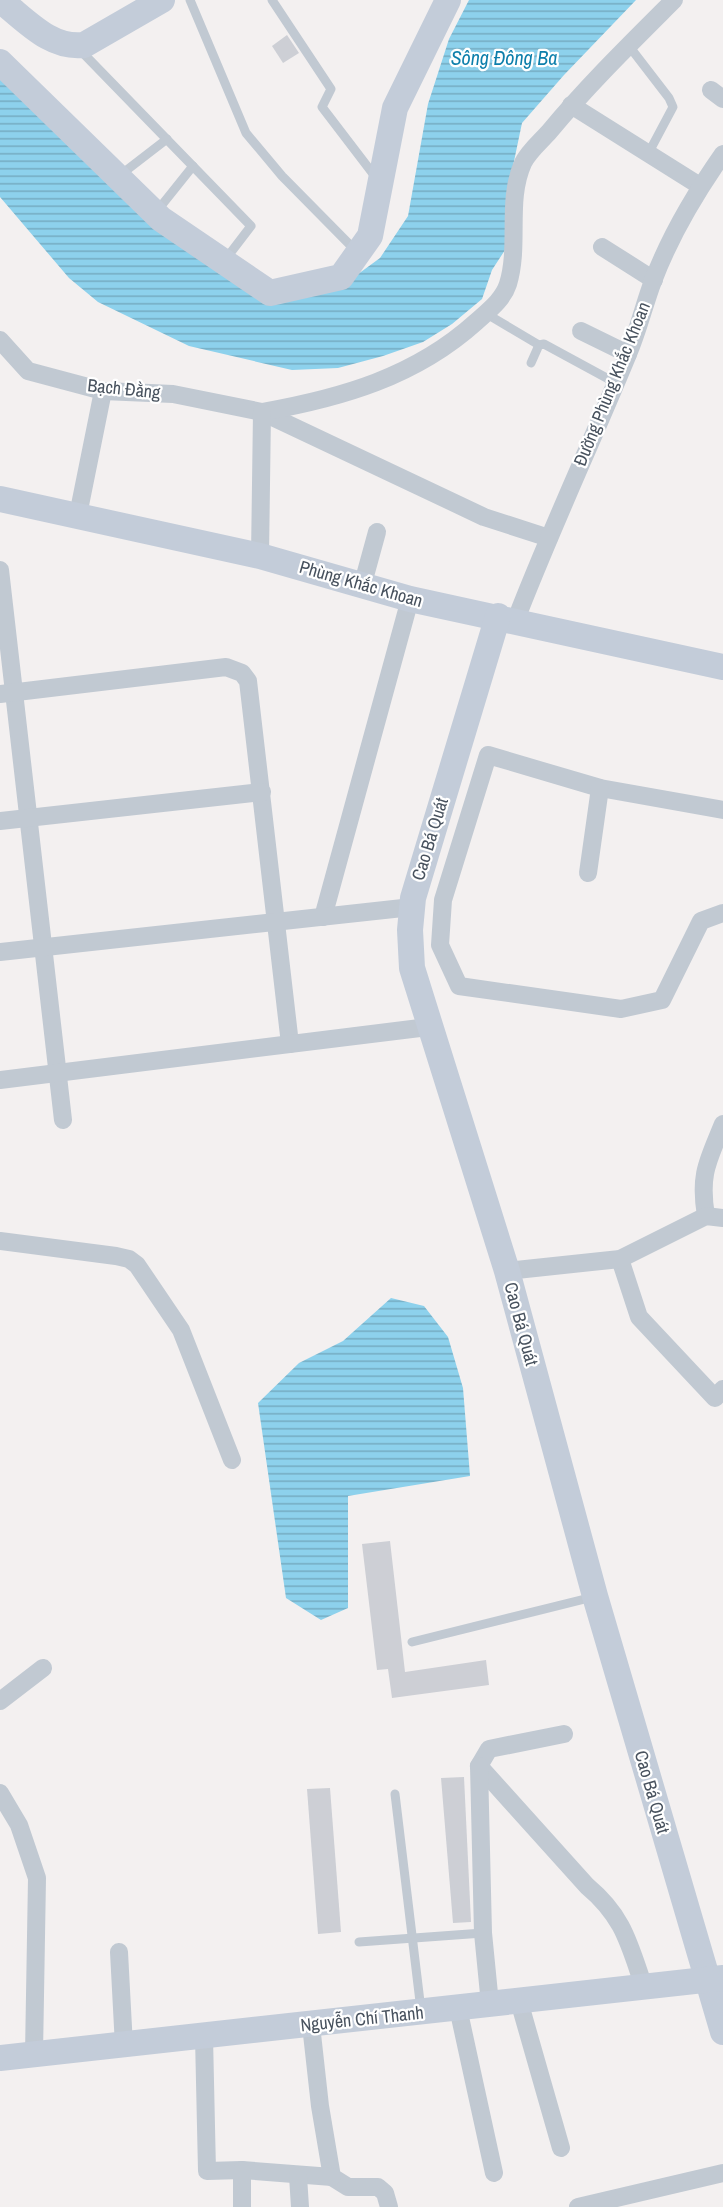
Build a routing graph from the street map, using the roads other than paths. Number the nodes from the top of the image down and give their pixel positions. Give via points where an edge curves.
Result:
1 (0, 0) edge
2 (162, 0) edge
3 (190, 0) edge
4 (272, 0) edge
5 (448, 0) edge
6 (674, 0) edge
7 (76, 46) junction
8 (629, 46) junction
9 (0, 62) edge
10 (571, 105) junction
11 (167, 139) junction
12 (648, 154) junction
13 (723, 154) edge
14 (193, 166) junction
15 (117, 177) junction
16 (380, 182) junction
17 (700, 186) junction
18 (155, 214) junction
19 (602, 247) dead end
20 (358, 253) junction
21 (223, 263) junction
22 (654, 280) junction
23 (485, 313) junction
24 (581, 331) dead end
25 (0, 340) edge
26 (539, 345) junction
27 (628, 354) junction
28 (531, 363) dead end
29 (614, 382) junction
30 (104, 391) junction
31 (262, 412) junction
32 (0, 499) edge
33 (78, 515) junction
34 (377, 532) dead end
35 (549, 538) junction
36 (261, 556) junction
37 (0, 570) edge
38 (363, 583) junction
39 (410, 599) junction
40 (506, 619) junction
41 (723, 667) edge
42 (7, 693) edge
43 (600, 789) junction
44 (262, 792) junction
45 (723, 810) edge
46 (29, 818) junction
47 (0, 821) edge
48 (588, 873) dead end
49 (412, 907) junction
50 (723, 913) edge
51 (323, 917) junction
52 (277, 922) junction
53 (44, 947) junction
54 (0, 952) edge
55 (428, 1026) junction
56 (290, 1044) junction
57 (58, 1073) junction
58 (0, 1080) edge
59 (63, 1120) dead end
60 (723, 1124) edge
61 (715, 1217) edge
62 (0, 1241) edge
63 (620, 1259) junction
64 (507, 1271) junction
65 (723, 1389) edge
66 (232, 1460) dead end
67 (595, 1596) junction
68 (412, 1642) dead end
69 (42, 1668) dead end
70 (0, 1699) edge
71 (564, 1734) dead end
72 (479, 1766) junction
73 (0, 1793) edge
74 (395, 1794) dead end
75 (483, 1933) junction
76 (412, 1938) junction
77 (359, 1942) dead end
78 (120, 1952) dead end
79 (715, 1979) edge
80 (644, 1987) junction
81 (519, 2001) junction
82 (490, 2004) junction
83 (458, 2008) junction
84 (421, 2012) junction
85 (311, 2025) junction
86 (723, 2032) edge
87 (204, 2037) junction
88 (124, 2046) junction
89 (34, 2054) junction
90 (0, 2058) edge
91 (561, 2148) dead end
92 (242, 2170) junction
93 (494, 2173) dead end
94 (723, 2173) edge
95 (298, 2176) junction
96 (332, 2177) junction
97 (242, 2207) edge
98 (300, 2207) edge
99 (388, 2207) edge
100 (578, 2207) edge

1 - 7 street via 53,42
2 - 7 street
3 - 20 lane via 246,133 282,176
4 - 16 lane via 331,89 322,107
5 - 16 street via 395,108
6 - 8 street
7 - 11 lane
8 - 10 street
8 - 12 lane via 673,107
9 - 15 street
10 - 12 street
10 - 23 street via 523,162 507,287 501,299
11 - 14 lane
11 - 15 lane
12 - 17 street
13 - 17 street, Đường Phùng Khắc Khoan
14 - 18 lane
14 - 21 lane via 251,226
15 - 18 street
16 - 20 street via 370,236
17 - 22 street, Đường Phùng Khắc Khoan
18 - 21 street
19 - 22 street
20 - 21 street via 341,277 270,293
22 - 27 street, Đường Phùng Khắc Khoan
23 - 26 lane
23 - 31 street via 435,355 396,376 339,396
24 - 27 street
25 - 30 street, Bạch Đằng via 28,371
26 - 28 lane
26 - 29 lane via 544,344
27 - 29 street, Đường Phùng Khắc Khoan
29 - 35 street, Đường Phùng Khắc Khoan
30 - 31 street, Bạch Đằng via 173,394
30 - 33 street
31 - 35 street via 484,517
31 - 36 street
32 - 33 street, Phùng Khắc Khoan
33 - 36 street, Phùng Khắc Khoan
34 - 38 street
35 - 40 street, Đường Phùng Khắc Khoan
36 - 38 street, Phùng Khắc Khoan
37 - 42 street
38 - 39 street, Phùng Khắc Khoan
39 - 40 street, Phùng Khắc Khoan
39 - 51 street
40 - 41 street, Phùng Khắc Khoan
40 - 49 street, Cao Bá Quát
42 - 44 street via 233,668 248,681
42 - 46 street
43 - 45 street
43 - 48 street
43 - 50 street via 488,754 443,900 440,945 459,986 621,1009 662,1000 701,921
44 - 46 street
44 - 52 street
46 - 47 street
46 - 53 street
49 - 51 street
49 - 55 street, Cao Bá Quát via 412,968
51 - 52 street
52 - 53 street
52 - 56 street
53 - 54 street
53 - 57 street
55 - 56 street
55 - 64 street, Cao Bá Quát
56 - 57 street
57 - 58 street
57 - 59 street
60 - 61 street via 704,1170 702,1192
61 - 63 street
62 - 66 street via 116,1256 137,1265 181,1330
63 - 64 street
63 - 65 street via 639,1317 715,1398
64 - 67 street, Cao Bá Quát
67 - 68 lane
67 - 79 street, Cao Bá Quát
69 - 70 street
71 - 72 street via 489,1749
72 - 75 street
72 - 80 street via 622,1924
73 - 89 street via 19,1825 37,1878
74 - 76 lane
75 - 76 lane
75 - 82 street
76 - 77 lane
76 - 84 lane
78 - 88 street
79 - 80 street, Nguyễn Chí Thanh
79 - 86 street, Cao Bá Quát
80 - 81 street, Nguyễn Chí Thanh
81 - 82 street, Nguyễn Chí Thanh
81 - 91 street
82 - 83 street, Nguyễn Chí Thanh
83 - 84 street, Nguyễn Chí Thanh
83 - 93 street
84 - 85 street, Nguyễn Chí Thanh
85 - 87 street, Nguyễn Chí Thanh
85 - 96 street
87 - 88 street, Nguyễn Chí Thanh
87 - 92 street via 207,2171
88 - 89 street, Nguyễn Chí Thanh
89 - 90 street, Nguyễn Chí Thanh
92 - 95 street
92 - 97 street
94 - 100 street
95 - 96 street
95 - 98 street
96 - 99 street via 348,2187 378,2187 385,2193

